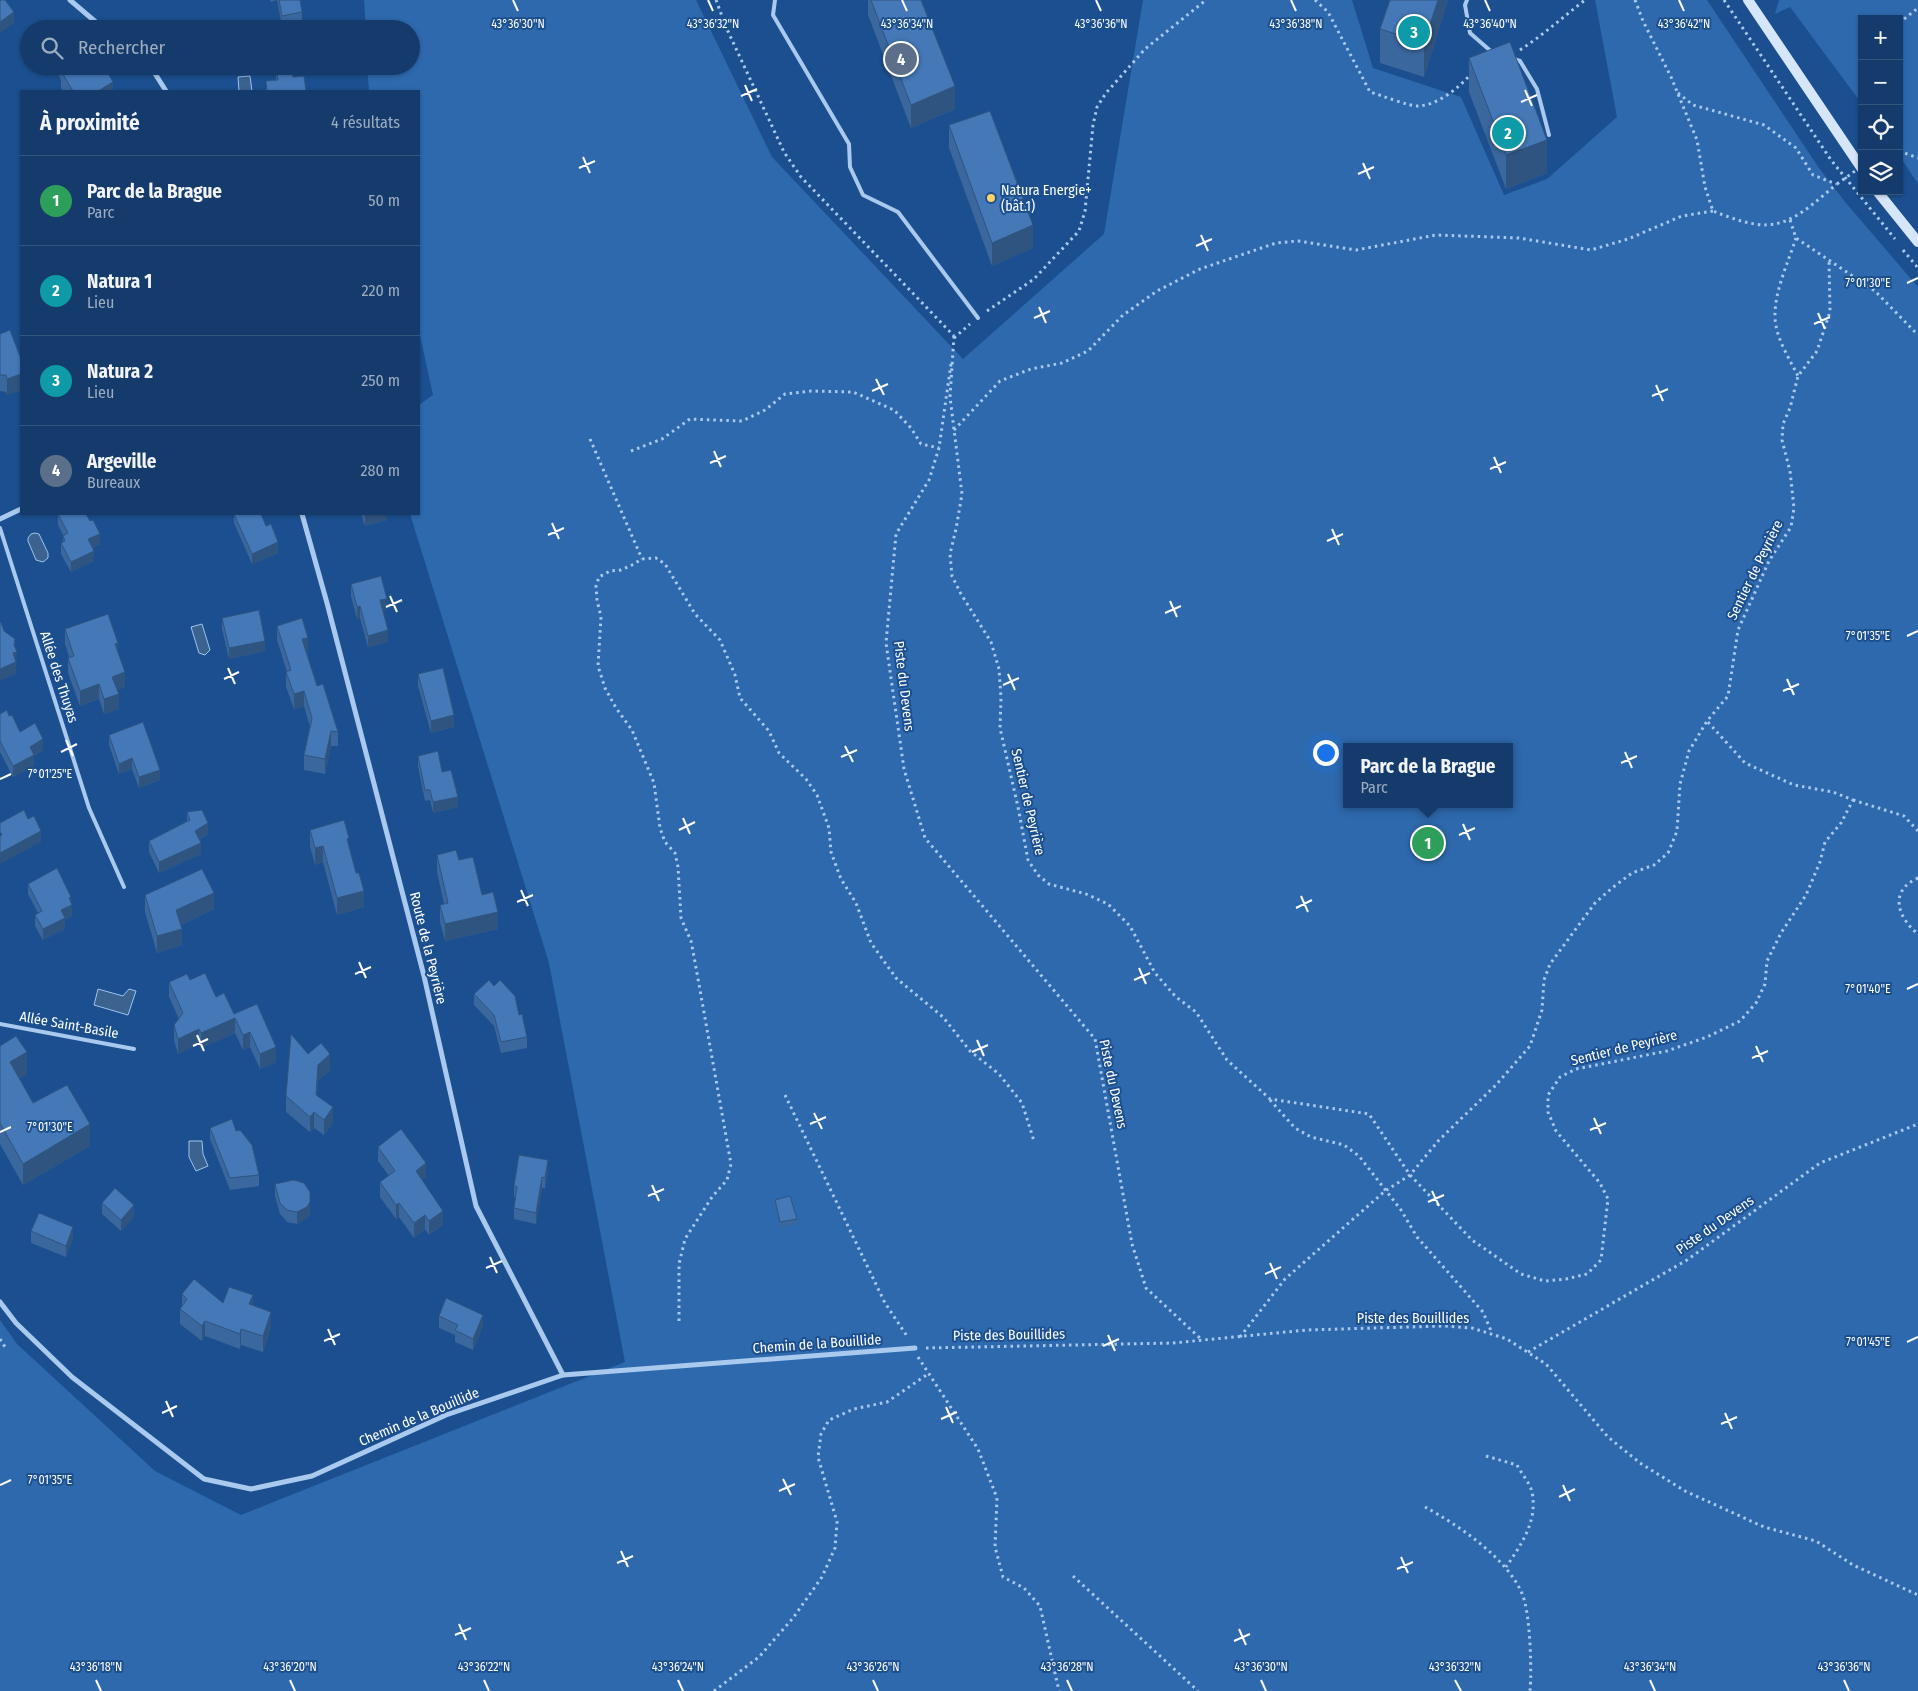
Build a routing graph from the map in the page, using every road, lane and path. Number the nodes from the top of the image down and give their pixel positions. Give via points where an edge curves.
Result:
1 (70, 0) edge
2 (716, 0) edge
3 (775, 0) edge
4 (1206, 0) edge
5 (1315, 0) edge
6 (1467, 0) edge
7 (1585, 0) edge
8 (1635, 0) edge
9 (1724, 0) edge
10 (1748, 0) edge
11 (1918, 8) edge
12 (93, 20) edge
13 (1903, 20) edge
14 (1501, 55) edge
15 (1509, 57) joint
16 (1474, 71) edge
17 (156, 75) edge
18 (165, 90) edge
19 (1677, 92) junction
20 (1549, 135) dead end
21 (1903, 152) edge
22 (1918, 158) edge
23 (1858, 162) edge
24 (1858, 171) edge
25 (1837, 184) junction
26 (1880, 195) edge
27 (1713, 211) junction
28 (1790, 220) junction
29 (1796, 238) junction
30 (1918, 242) edge
31 (1829, 260) junction
32 (1918, 268) edge
33 (978, 318) junction
34 (1918, 334) edge
35 (954, 336) junction
36 (1798, 376) junction
37 (954, 430) junction
38 (590, 439) dead end
39 (939, 448) junction
40 (631, 451) dead end
41 (20, 509) edge
42 (302, 515) edge
43 (0, 519) edge
44 (0, 528) edge
45 (642, 558) junction
46 (1707, 721) junction
47 (1853, 800) junction
48 (1918, 831) edge
49 (1918, 878) edge
50 (124, 887) dead end
51 (1918, 934) edge
52 (0, 1024) edge
53 (134, 1048) dead end
54 (784, 1095) dead end
55 (1270, 1099) junction
56 (1918, 1124) edge
57 (1034, 1141) dead end
58 (1410, 1175) junction
59 (1385, 1191) junction
60 (0, 1302) edge
61 (679, 1321) dead end
62 (1492, 1334) junction
63 (1240, 1337) junction
64 (0, 1339) edge
65 (1202, 1340) junction
66 (915, 1348) junction
67 (8, 1350) dead end
68 (1528, 1352) junction
69 (563, 1374) junction
70 (928, 1374) junction
71 (1486, 1456) dead end
72 (1425, 1506) dead end
73 (1506, 1567) junction
74 (1073, 1576) dead end
75 (1918, 1595) edge
76 (714, 1691) edge
77 (1059, 1691) edge
78 (1198, 1691) edge
79 (1530, 1691) edge

1 - 12 street
2 - 35 path via 784,152 802,177
3 - 33 lane via 773,15 848,144 850,167 863,195 898,212
4 - 33 path via 1145,49 1106,92 1097,107 1085,211 1079,231 1034,279
5 - 16 path via 1328,12 1370,92 1418,106 1434,102 1456,90
6 - 14 lane via 1470,33
7 - 15 path
8 - 19 path
9 - 32 path via 1831,160
10 - 23 main road
11 - 13 path
15 - 20 lane via 1520,60 1537,89
17 - 18 street
19 - 25 path via 1693,105 1764,125 1796,148 1812,175
19 - 27 path via 1697,140 1705,187
21 - 22 path
24 - 25 path, bridge
25 - 28 path
26 - 30 main road
27 - 28 path via 1754,224 1772,225
27 - 37 path via 1682,216 1628,239 1591,250 1519,238 1436,235 1356,250 1298,241 1276,243 1200,269 1157,291 1123,315 1088,351 1062,363 1031,369 1000,381
28 - 29 path
29 - 31 path
29 - 36 path via 1778,296 1775,318 1780,338
31 - 34 path via 1875,291
31 - 36 path, Sentier de Peyrière via 1830,312 1818,351
33 - 35 path
35 - 37 path, Sentier de Peyrière via 950,397
35 - 39 path, Piste du Devens
36 - 46 path, Sentier de Peyrière via 1783,424 1782,440 1794,508 1791,527 1768,561 1738,630 1728,696
37 - 55 path, Sentier de Peyrière via 962,494 950,554 952,576 991,642 999,669 1000,728 1028,860 1049,884 1108,904 1130,926 1155,973 1176,997 1196,1012 1227,1060
38 - 45 path
39 - 40 path via 921,444 894,410 852,392 811,392 785,394 765,410 742,421 690,419 662,439
39 - 65 path, Piste du Devens via 929,480 896,534 886,643 904,769 925,838 1095,1039 1132,1244 1146,1288
41 - 43 street
42 - 69 street, Route de la Peyrière via 424,976 476,1206
44 - 50 lane, Allée des Thuyas via 89,808
45 - 57 path via 656,558 665,564 695,614 720,640 740,698 768,731 780,753 817,795 829,828 831,852 871,943 896,978 943,1017 970,1051 999,1074 1022,1103
45 - 61 path via 599,577 596,586 601,617 598,666 605,688 632,730 654,783 660,828 665,842 675,853 681,918 694,955 731,1164 727,1180 685,1238 679,1264
46 - 47 path via 1745,763 1794,785 1833,792
46 - 58 path, Sentier de Peyrière via 1689,751 1680,784 1676,831 1668,853 1654,865 1632,873 1594,903 1550,964 1544,980 1542,1010 1530,1046 1496,1085 1438,1140
47 - 48 path via 1904,816
47 - 58 path, Sentier de Peyrière via 1841,823 1824,842 1820,862 1806,895 1767,962 1765,984 1756,1003 1740,1020 1707,1037 1667,1051 1576,1069 1560,1077 1548,1095 1548,1112 1556,1131 1600,1183 1608,1199 1601,1260 1587,1274 1545,1281 1521,1274 1472,1240
49 - 51 path via 1909,882 1899,895 1899,910
52 - 53 lane, Allée Saint-Basile
54 - 66 path via 885,1303
55 - 58 path, Sentier de Peyrière via 1369,1114
55 - 59 path via 1295,1128 1311,1137 1344,1145 1359,1156
56 - 68 path, Piste du Devens via 1820,1163 1687,1260
58 - 59 path, Sentier de Peyrière
59 - 62 path via 1402,1210 1417,1237 1483,1312
59 - 63 path, Sentier de Peyrière via 1285,1280
60 - 69 street, Chemin de la Bouillide via 16,1323 72,1378 204,1479 251,1489 312,1476 446,1415
62 - 63 path, Piste des Bouillides via 1472,1328 1444,1326 1307,1330
62 - 68 path, Piste des Bouillides
63 - 65 path, Piste des Bouillides
64 - 67 path
65 - 66 path, Piste des Bouillides
66 - 69 street, Chemin de la Bouillide
66 - 70 path
68 - 75 path, Piste des Bouillides via 1546,1364 1608,1437 1640,1463 1685,1492 1764,1527 1816,1541 1853,1565
70 - 76 path via 888,1402 854,1409 830,1420 821,1434 818,1457 837,1522 835,1548 822,1577 793,1618 759,1657
70 - 77 path via 978,1449 996,1498 996,1547 1003,1577 1024,1588 1040,1606
71 - 73 path via 1517,1465 1532,1491 1533,1517
72 - 73 path via 1457,1525
73 - 79 path via 1522,1595 1526,1610
74 - 78 path

